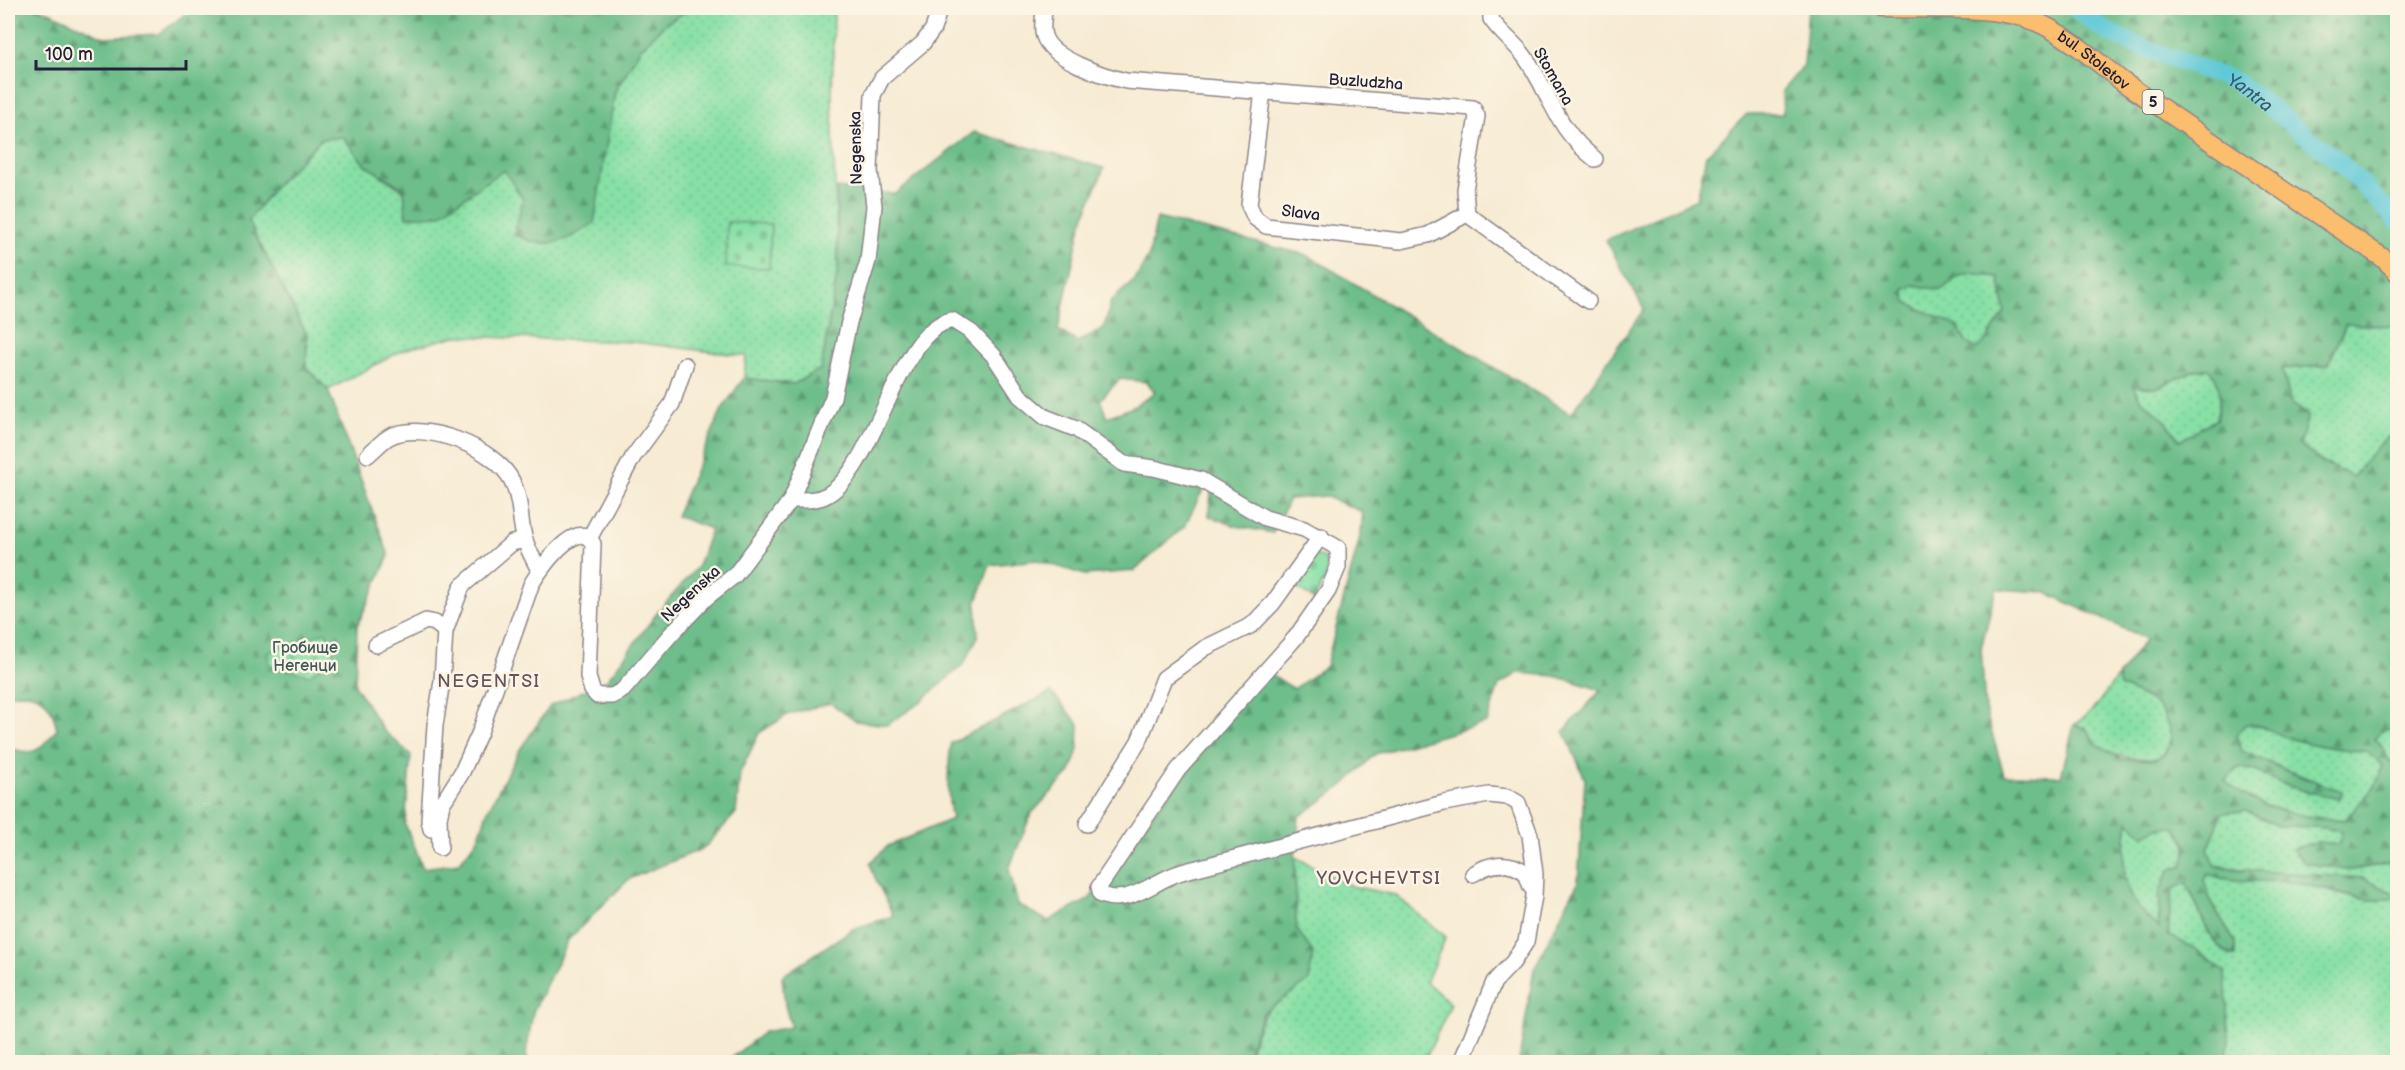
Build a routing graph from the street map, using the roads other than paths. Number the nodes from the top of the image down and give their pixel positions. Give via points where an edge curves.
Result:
1 (940, 8) edge
2 (1044, 8) edge
3 (1491, 8) edge
4 (1881, 8) edge
5 (1263, 91) junction
6 (1595, 159) dead end
7 (1467, 214) junction
8 (2397, 273) edge
9 (1588, 300) dead end
10 (685, 365) dead end
11 (368, 455) dead end
12 (791, 500) junction
13 (1321, 536) junction
14 (590, 537) junction
15 (525, 540) junction
16 (539, 570) junction
17 (445, 632) junction
18 (376, 645) dead end
19 (1087, 824) dead end
20 (1473, 874) dead end
21 (1534, 896) junction
22 (1461, 1062) edge

1 - 12 street, Negenska via 923,43 882,78 873,95 870,171 874,206 867,261 833,397
2 - 5 street, Buzludzha via 1043,34 1049,47 1098,74 1126,81
3 - 6 street, Stomana via 1491,19 1524,56 1554,112 1577,145
4 - 8 main road, bul. Stoletov / 5 via 2007,12 2034,21 2363,244
5 - 7 street, Buzludzha via 1473,108 1478,116 1465,190
5 - 7 street, Slava via 1249,205 1255,218 1266,226 1401,242 1428,235
7 - 9 street
10 - 14 street via 672,404 633,457
11 - 15 street via 390,437 404,433 440,434 473,447 512,480
12 - 13 street via 826,495 839,485 860,457 891,390 927,334 941,322 952,320 994,356 1020,396 1045,417 1076,429 1124,464 1201,480 1265,518
12 - 14 street, Negenska via 735,575 707,597 623,690 604,698 592,690 588,677 593,544
13 - 19 street via 1273,603 1252,625 1205,648 1164,678 1139,741
13 - 21 street via 1338,548 1338,567 1328,591 1296,638 1178,770 1099,887 1101,895 1123,898 1197,867 1444,803 1489,795 1508,797 1518,803 1530,835
14 - 16 street via 574,536
15 - 16 street
15 - 17 street via 512,543 462,586
16 - 17 street via 480,732 442,804 440,848 429,820
17 - 18 street via 426,621
20 - 21 street via 1487,865 1509,864 1526,873
21 - 22 street via 1526,942 1494,982

